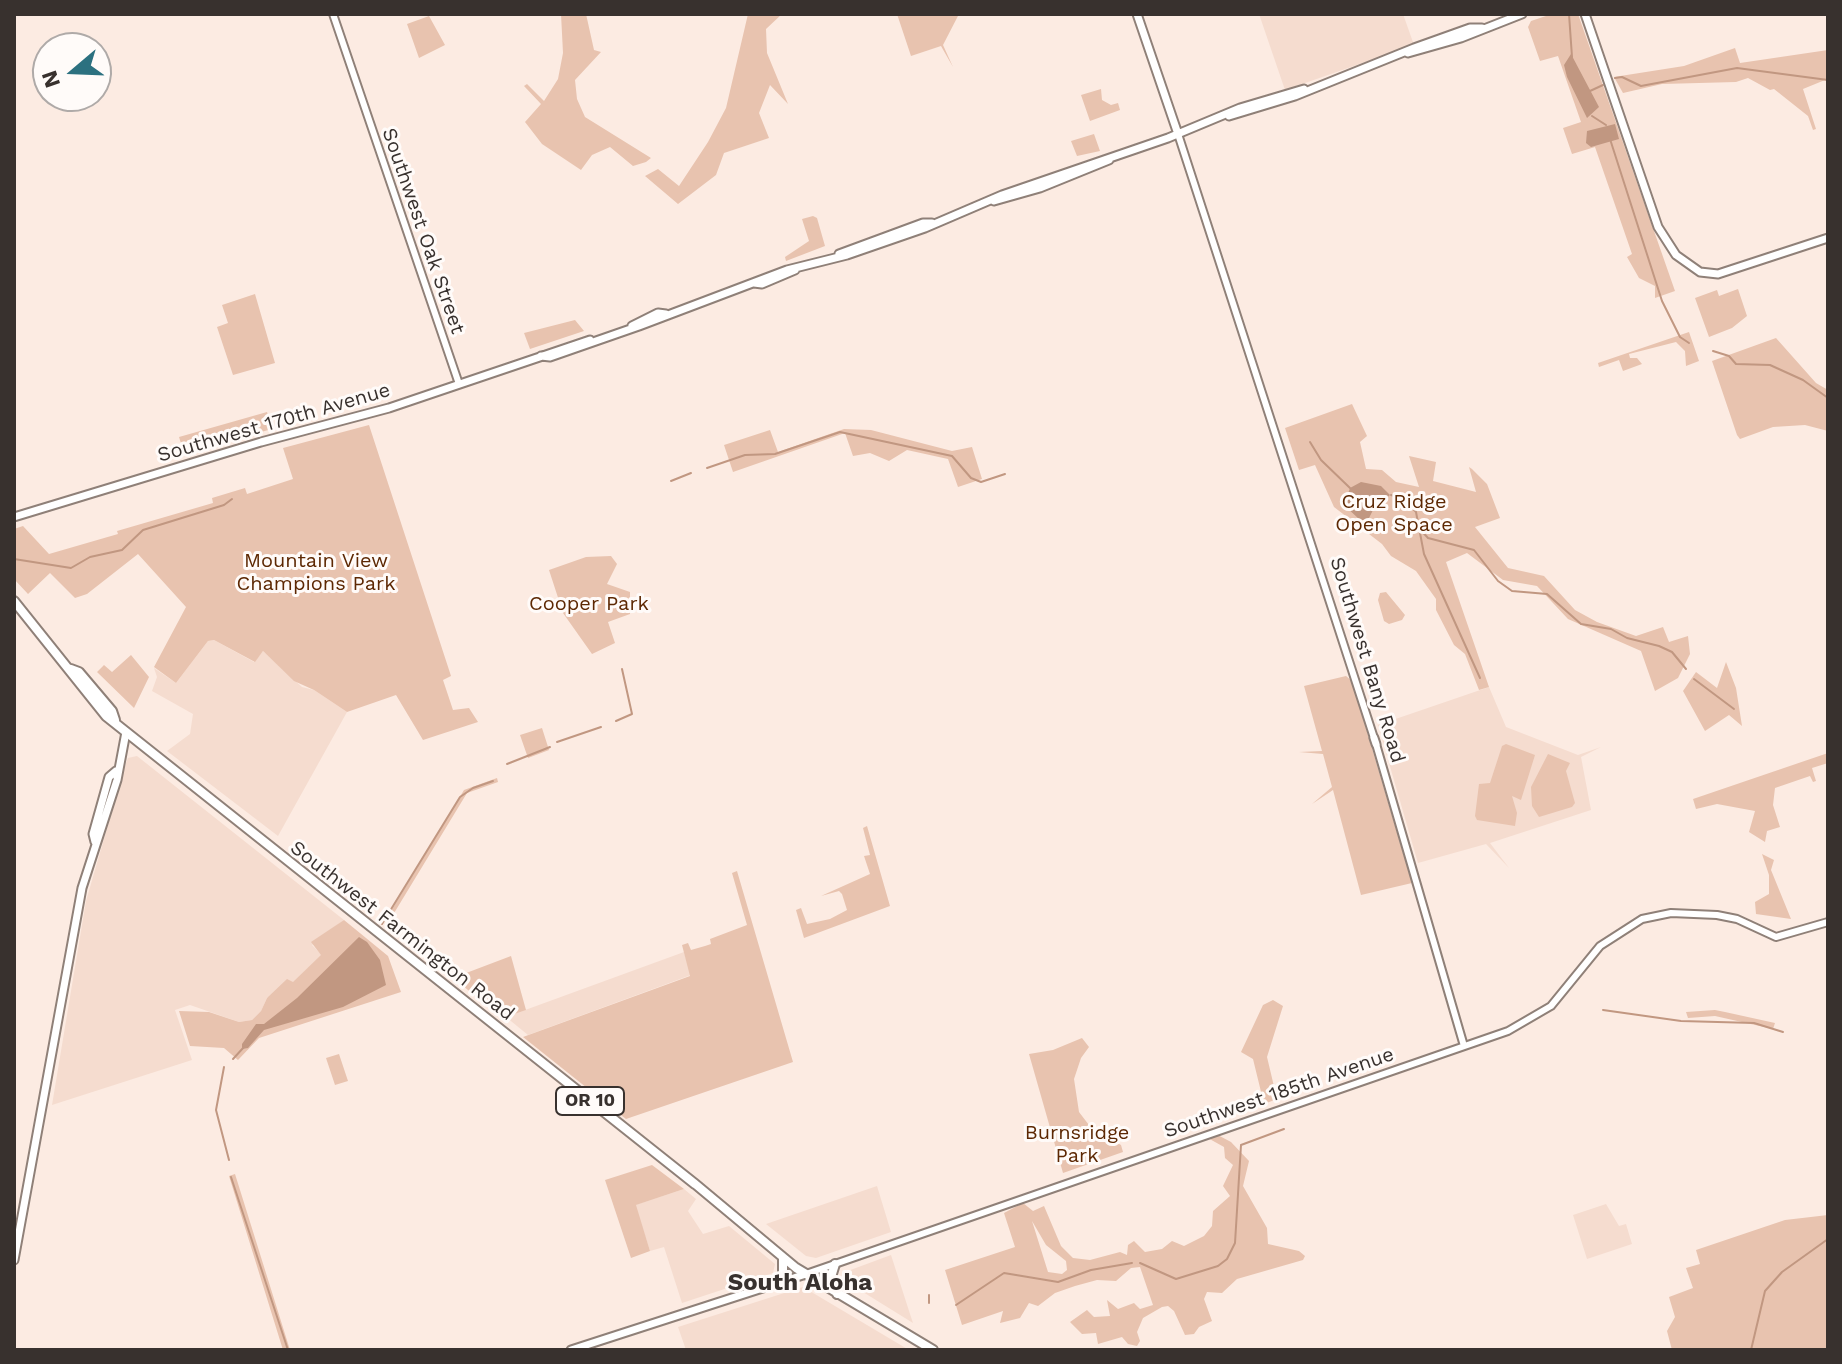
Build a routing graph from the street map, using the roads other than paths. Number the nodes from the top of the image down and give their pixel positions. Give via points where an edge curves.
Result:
1 (333, 14) edge
2 (1137, 14) edge
3 (1522, 14) edge
4 (1585, 14) edge
5 (1178, 134) junction
6 (1828, 238) edge
7 (459, 384) junction
8 (14, 517) edge
9 (14, 599) edge
10 (126, 732) junction
11 (1828, 922) edge
12 (1464, 1046) junction
13 (783, 1258) junction
14 (14, 1260) edge
15 (835, 1264) junction
16 (806, 1274) junction
17 (777, 1284) junction
18 (838, 1294) junction
19 (571, 1350) edge
20 (933, 1350) edge

1 - 7 street, Southwest Oak Street
2 - 5 main road, Southwest Bany Road
3 - 5 main road, Southwest 170th Avenue
4 - 6 main road via 1661,236 1688,265 1709,274 1726,273
5 - 7 main road, Southwest 170th Avenue via 1075,168 925,228
5 - 12 street, Southwest Bany Road via 1375,741
7 - 8 main road, Southwest 170th Avenue
9 - 10 main road, Southwest Farmington Road / OR 10 via 99,709
10 - 13 main road, Southwest Farmington Road / OR 10
10 - 14 main road via 93,834
11 - 12 street, Southwest 185th Avenue via 1776,937 1717,915 1671,913 1642,919 1600,946 1541,1013
12 - 15 street, Southwest 185th Avenue
13 - 16 main road, Southwest Farmington Road / OR 10
13 - 17 main road
15 - 16 street, Southwest 185th Avenue
15 - 18 main road via 831,1277
16 - 17 main road, Southwest 185th Avenue
16 - 18 main road, Southwest Farmington Road / OR 10
17 - 19 main road, Southwest 185th Avenue
18 - 20 main road, Southwest Farmington Road / OR 10

